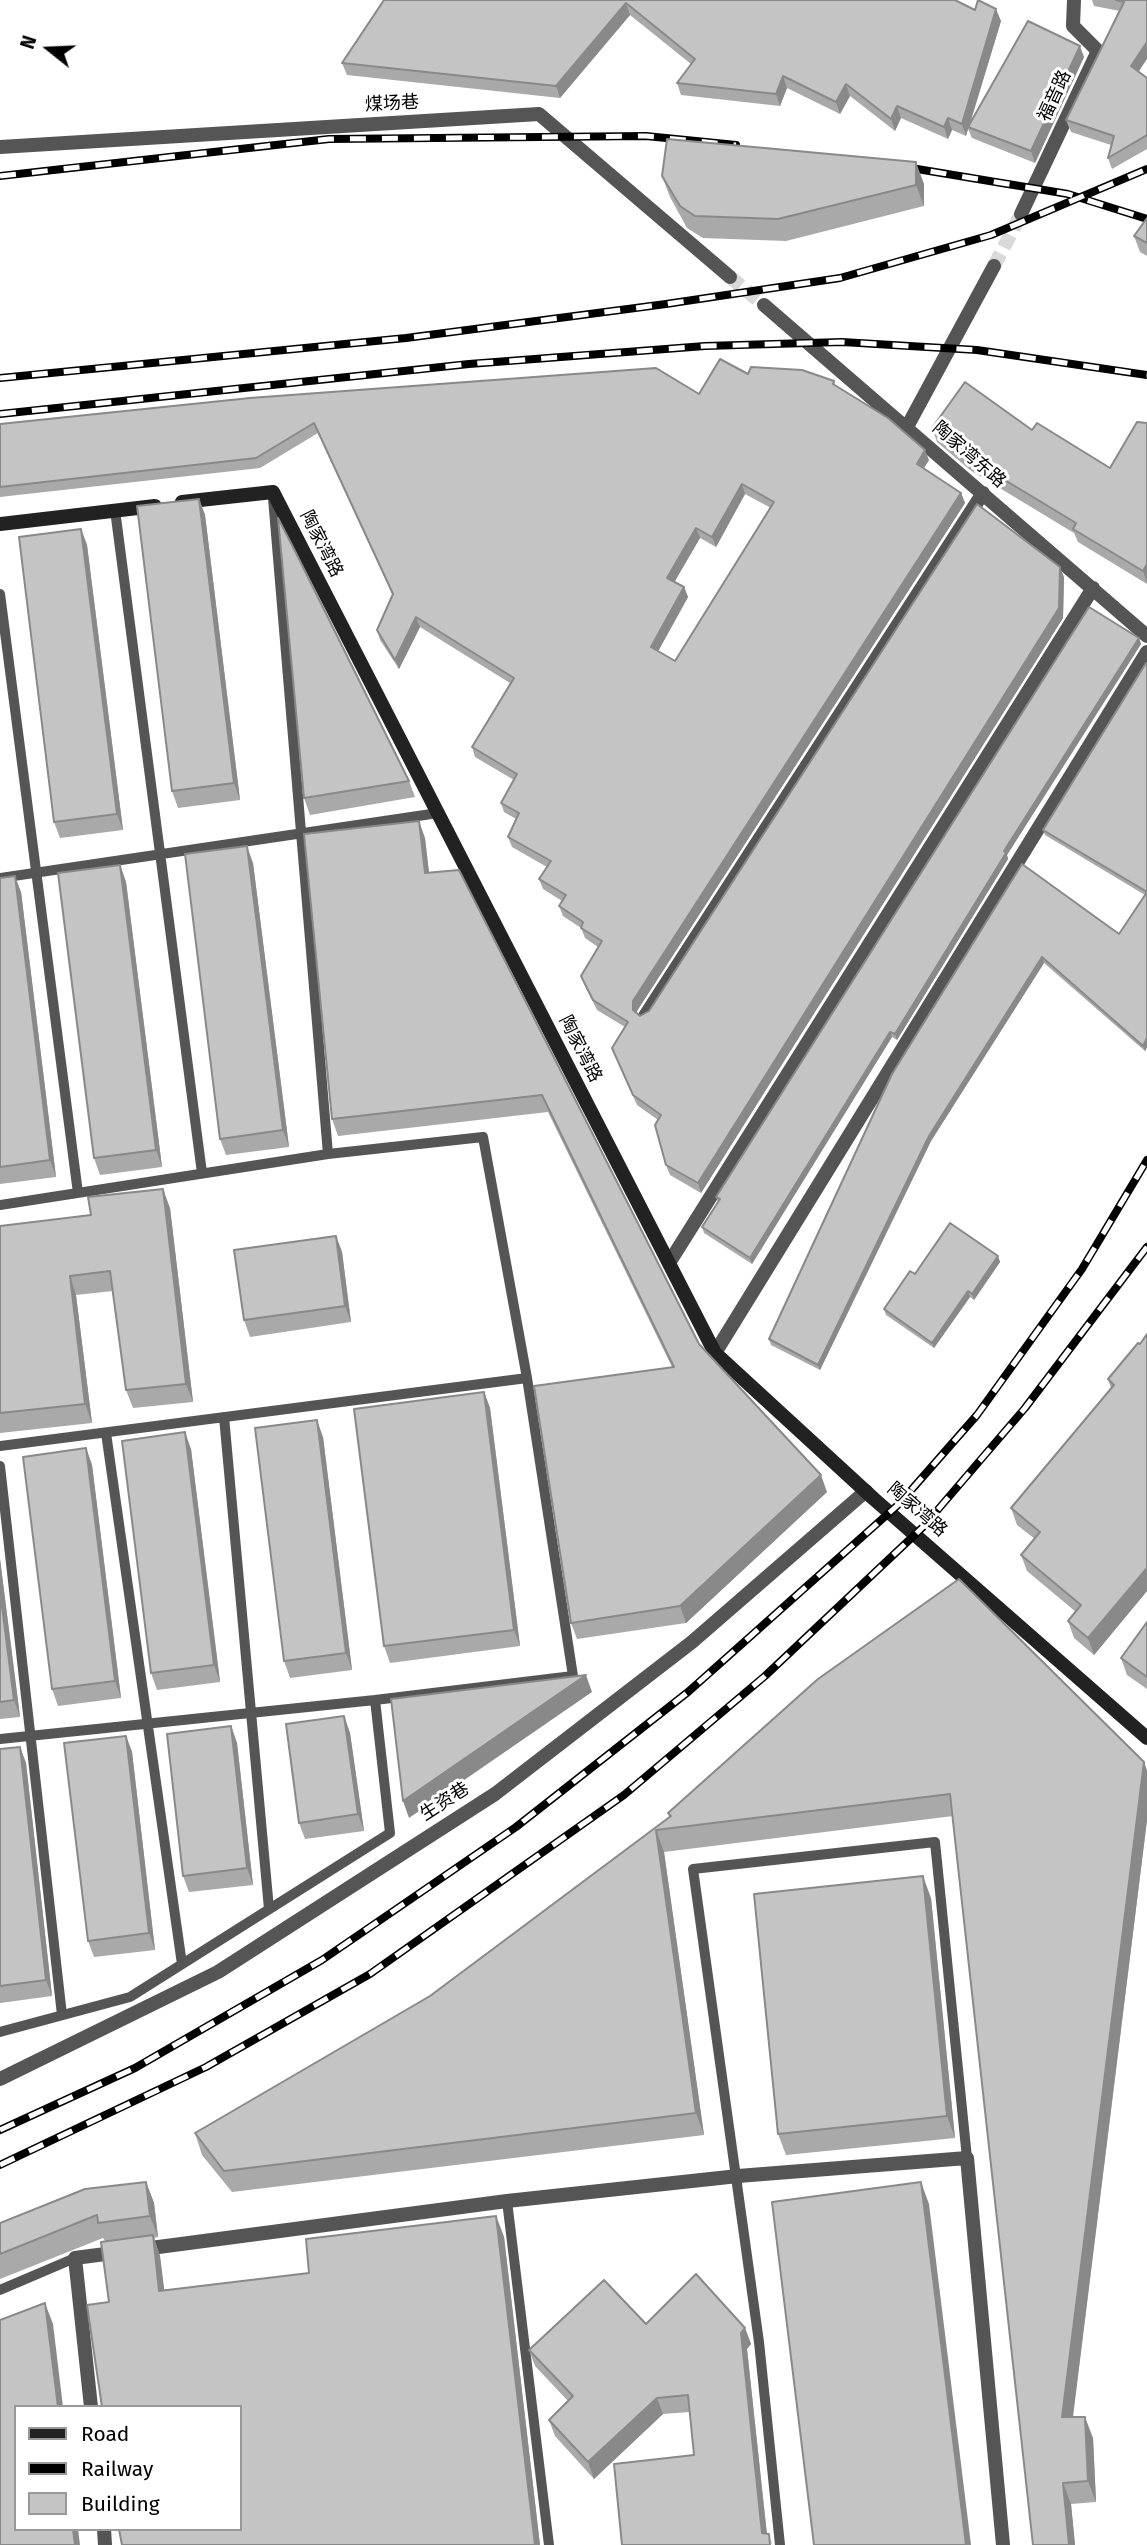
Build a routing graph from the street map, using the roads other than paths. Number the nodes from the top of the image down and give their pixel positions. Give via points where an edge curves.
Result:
1 (1074, 0) edge
2 (0, 147) edge
3 (1021, 214) tunnel mouth
4 (994, 266) tunnel mouth
5 (729, 276) tunnel mouth
6 (764, 305) tunnel mouth
7 (907, 427) junction
8 (273, 492) junction
9 (983, 492) junction
10 (116, 510) junction
11 (0, 524) edge
12 (1093, 589) junction
13 (0, 594) edge
14 (1147, 636) edge
15 (1147, 652) edge
16 (438, 813) junction
17 (301, 834) junction
18 (160, 855) junction
19 (34, 873) junction
20 (0, 878) edge
21 (645, 1016) edge
22 (328, 1154) junction
23 (202, 1173) junction
24 (78, 1193) junction
25 (0, 1205) edge
26 (669, 1263) junction
27 (715, 1353) junction
28 (527, 1378) junction
29 (224, 1418) junction
30 (106, 1433) junction
31 (0, 1447) edge
32 (0, 1466) edge
33 (866, 1491) junction
34 (375, 1700) junction
35 (251, 1713) junction
36 (148, 1723) junction
37 (31, 1735) junction
38 (1147, 1738) edge
39 (0, 1739) edge
40 (269, 1909) junction
41 (182, 1964) junction
42 (62, 2015) junction
43 (0, 2032) edge
44 (0, 2079) edge
45 (967, 2158) junction
46 (738, 2176) junction
47 (507, 2201) junction
48 (75, 2258) junction
49 (0, 2290) edge
50 (91, 2405) edge
51 (549, 2545) edge
52 (780, 2545) edge
53 (1003, 2545) edge

1 - 3 street, 福音路 via 1073,26 1098,51
2 - 5 street, 煤场巷 via 539,114
4 - 7 street
6 - 7 street, 陶家湾东路
7 - 9 street, 陶家湾东路
8 - 10 street
8 - 16 street, 陶家湾路
8 - 17 lane
9 - 12 street, 陶家湾东路
9 - 21 street
10 - 11 street
10 - 18 lane
12 - 14 street, 陶家湾东路
12 - 26 street
13 - 19 lane
15 - 27 street
16 - 17 lane
16 - 26 street, 陶家湾路
17 - 18 lane
17 - 22 lane
18 - 19 lane
18 - 23 lane
19 - 20 lane
19 - 24 lane
22 - 23 lane
22 - 28 lane via 483,1137
23 - 24 lane
24 - 25 lane
26 - 27 street, 陶家湾路
27 - 33 street, 陶家湾路
28 - 29 lane
28 - 34 lane via 573,1676
29 - 30 lane
29 - 35 lane
30 - 31 lane
30 - 36 lane
32 - 37 lane
33 - 38 street, 陶家湾路
33 - 44 street, 生资巷 via 692,1642 495,1794 218,1972
34 - 35 lane
34 - 40 lane via 390,1833
35 - 36 lane
35 - 40 lane
36 - 37 lane
36 - 41 lane
37 - 39 lane
37 - 42 lane
40 - 41 lane
41 - 42 lane via 130,1997
42 - 43 lane
45 - 46 street
45 - 46 lane via 935,1842 693,1869
45 - 53 street
46 - 47 street
46 - 52 lane
47 - 48 street
47 - 51 lane
48 - 49 lane
48 - 50 street

